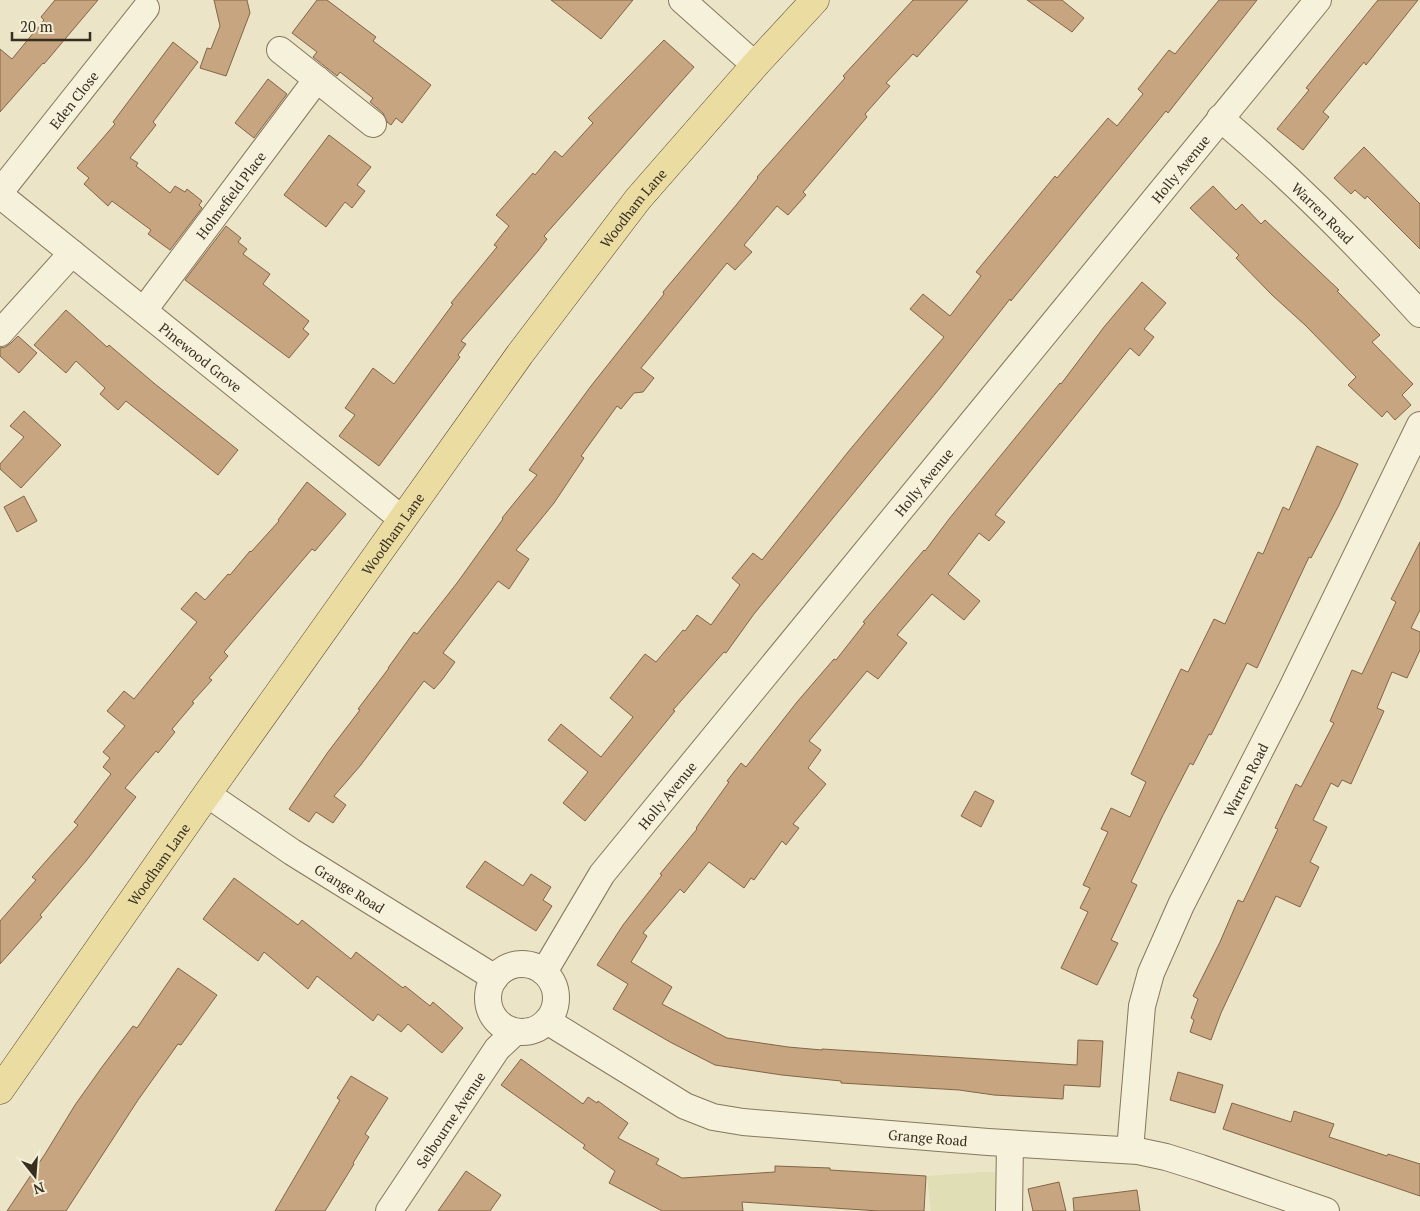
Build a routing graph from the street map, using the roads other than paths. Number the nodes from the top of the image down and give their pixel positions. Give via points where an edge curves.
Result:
1 (682, 0) edge
2 (815, 0) edge
3 (1318, 0) edge
4 (148, 10) edge
5 (280, 50) dead end
6 (755, 65) junction
7 (317, 79) junction
8 (1220, 118) junction
9 (373, 124) dead end
10 (0, 193) edge
11 (72, 253) junction
12 (144, 310) junction
13 (1420, 314) edge
14 (0, 332) edge
15 (1420, 425) edge
16 (402, 520) junction
17 (207, 794) junction
18 (544, 972) junction
19 (495, 978) junction
20 (547, 1021) junction
21 (515, 1032) junction
22 (3, 1081) edge
23 (1010, 1144) junction
24 (1130, 1150) junction
25 (389, 1211) edge
26 (1010, 1211) edge
27 (1326, 1211) edge

1 - 6 street
2 - 6 main road, Woodham Lane
3 - 8 street, Holly Avenue
4 - 10 street, Eden Close
5 - 7 street
6 - 16 main road, Woodham Lane via 638,199 520,354
7 - 9 street
7 - 12 street, Holmefield Place
8 - 13 street, Warren Road via 1270,161
8 - 18 street, Holly Avenue via 602,874
10 - 11 street, Pinewood Grove
11 - 12 street, Pinewood Grove
11 - 14 street
12 - 16 street, Pinewood Grove
15 - 24 street, Warren Road via 1291,690 1181,905 1151,973 1142,1006
16 - 17 main road, Woodham Lane
17 - 19 street, Grange Road via 292,852
17 - 22 main road, Woodham Lane
18 - 19 street via 524,964 503,970
18 - 20 street via 551,980 556,996 553,1012
19 - 21 street via 488,999 490,1010 505,1028
20 - 21 street via 527,1032
20 - 23 street, Grange Road via 685,1106 713,1117
21 - 25 street, Selbourne Avenue via 497,1049
23 - 24 street, Grange Road
23 - 26 street
24 - 27 street, Grange Road via 1166,1157

